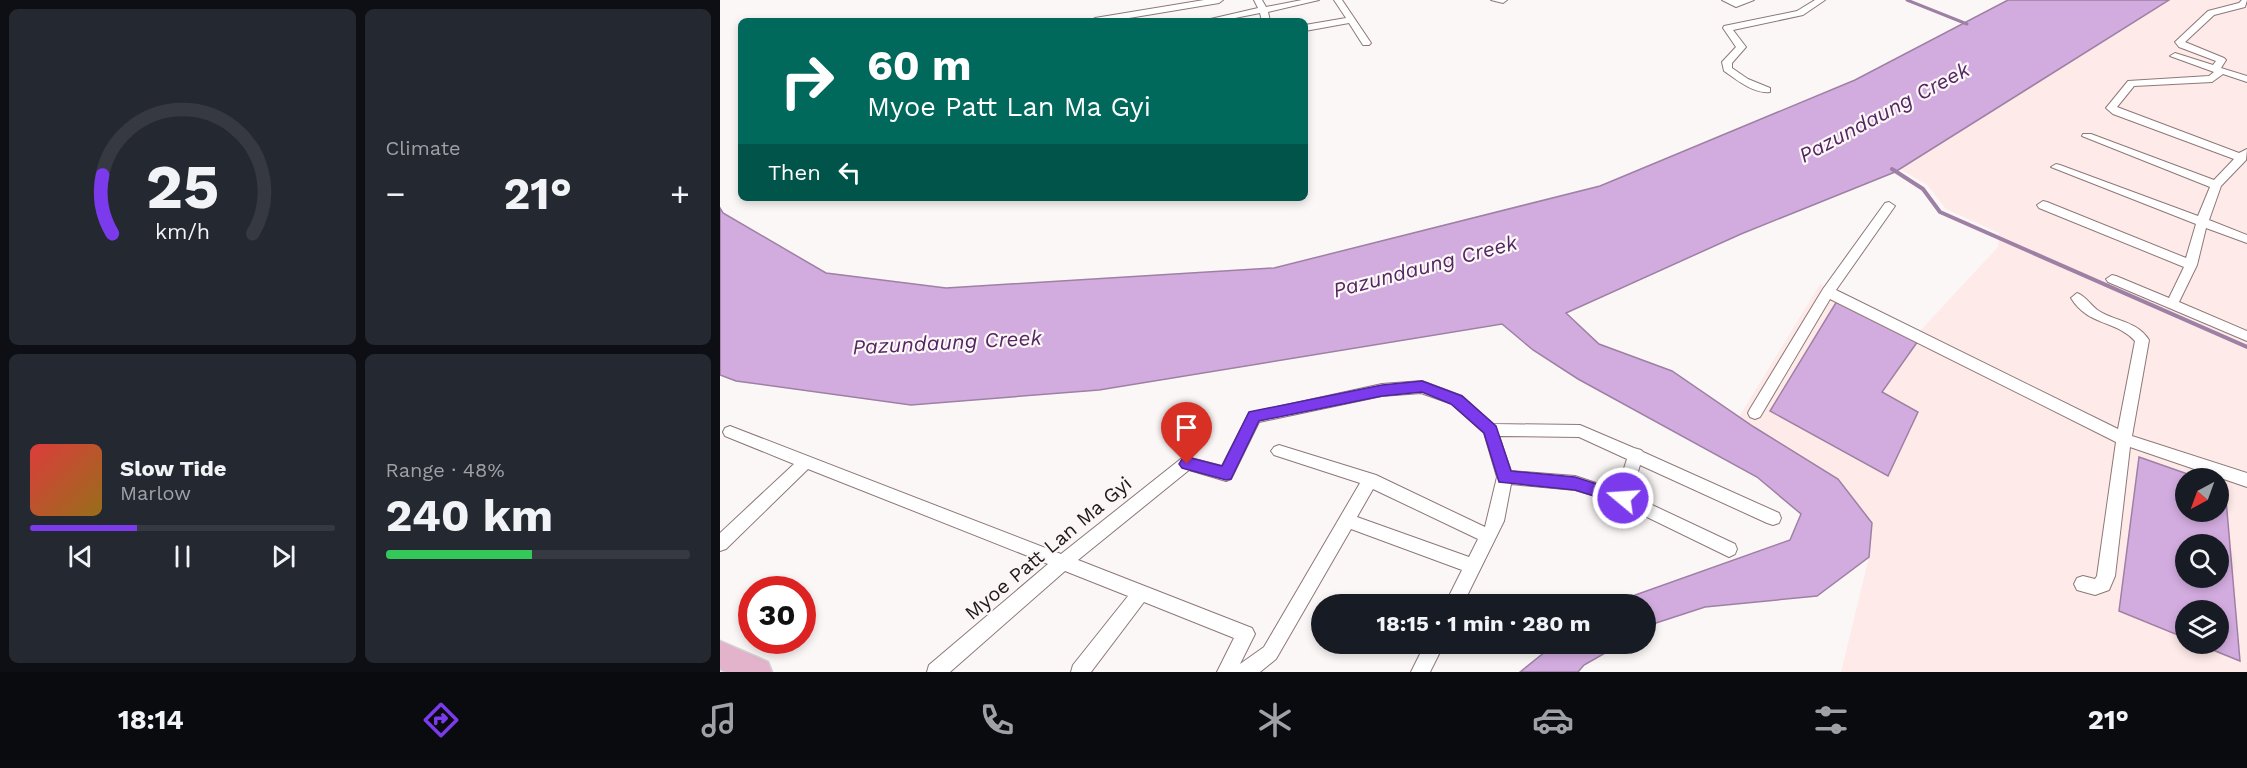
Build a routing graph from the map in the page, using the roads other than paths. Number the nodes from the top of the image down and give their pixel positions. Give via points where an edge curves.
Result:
1 (1219, 0) edge
2 (1258, 0) edge
3 (1315, 0) edge
4 (1338, 0) edge
5 (1495, 0) edge
6 (1503, 0) edge
7 (1725, 0) edge
8 (1750, 0) edge
9 (1821, 0) edge
10 (2245, 4) edge
11 (1263, 10) junction
12 (1113, 18) edge
13 (1222, 18) edge
14 (1265, 18) edge
15 (1351, 20) junction
16 (1308, 27) edge
17 (1366, 43) dead end
18 (2175, 56) dead end
19 (2218, 70) junction
20 (2247, 80) edge
21 (1767, 90) dead end
22 (2087, 136) dead end
23 (2244, 154) edge
24 (2056, 167) dead end
25 (2216, 185) junction
26 (2043, 205) dead end
27 (1889, 206) dead end
28 (2202, 222) junction
29 (2247, 239) edge
30 (2191, 265) junction
31 (2112, 279) dead end
32 (1828, 292) junction
33 (2077, 298) dead end
34 (2172, 304) junction
35 (2247, 336) edge
36 (1755, 413) dead end
37 (1490, 430) junction
38 (730, 432) dead end
39 (2124, 439) junction
40 (1279, 451) dead end
41 (1636, 454) junction
42 (806, 462) junction
43 (1505, 477) junction
44 (1370, 480) junction
45 (2247, 480) edge
46 (1623, 498) junction
47 (1773, 518) dead end
48 (1347, 520) junction
49 (1488, 536) junction
50 (720, 544) edge
51 (1729, 549) dead end
52 (1064, 561) junction
53 (1474, 567) junction
54 (2083, 584) dead end
55 (1141, 592) junction
56 (1459, 594) edge
57 (1430, 654) edge
58 (720, 655) edge
59 (758, 672) edge
60 (936, 672) edge
61 (1080, 672) edge
62 (1226, 672) edge
63 (1245, 672) edge
64 (1420, 672) edge

1 - 12 street
2 - 11 street
3 - 11 street
4 - 15 street
5 - 6 street
7 - 8 street via 1736,4
9 - 21 street via 1800,13 1727,28 1741,47 1727,62 1727,69
10 - 19 street via 2211,13 2180,42 2221,60
11 - 13 street
11 - 14 street
15 - 16 street
15 - 17 street
18 - 19 street
19 - 20 street
19 - 23 street via 2212,79 2131,83 2111,108
22 - 25 street
23 - 25 street
24 - 28 street
25 - 28 street
26 - 30 street
27 - 32 street
28 - 29 street
28 - 30 street
30 - 34 street
31 - 34 street
32 - 36 street
32 - 39 street
33 - 39 street via 2098,317 2130,328 2142,340
34 - 35 street
37 - 41 street via 1581,431
37 - 43 street
37 - 52 street, Myoe Patt Lan Ma Gyi via 1457,400 1422,387 1382,390 1254,417 1226,474 1187,464
38 - 42 street
39 - 45 street
39 - 54 street via 2106,576 2103,584 2095,587
40 - 44 street
41 - 46 street
41 - 47 street
42 - 50 street
42 - 52 street
43 - 46 street via 1575,483
43 - 49 street via 1496,521
44 - 48 street
44 - 49 street
46 - 51 street
48 - 53 street
48 - 63 street via 1270,653
49 - 53 street
52 - 55 street
52 - 60 street, Myoe Patt Lan Ma Gyi
53 - 56 street
55 - 61 street
55 - 62 street via 1246,634
57 - 64 street
58 - 59 main road

